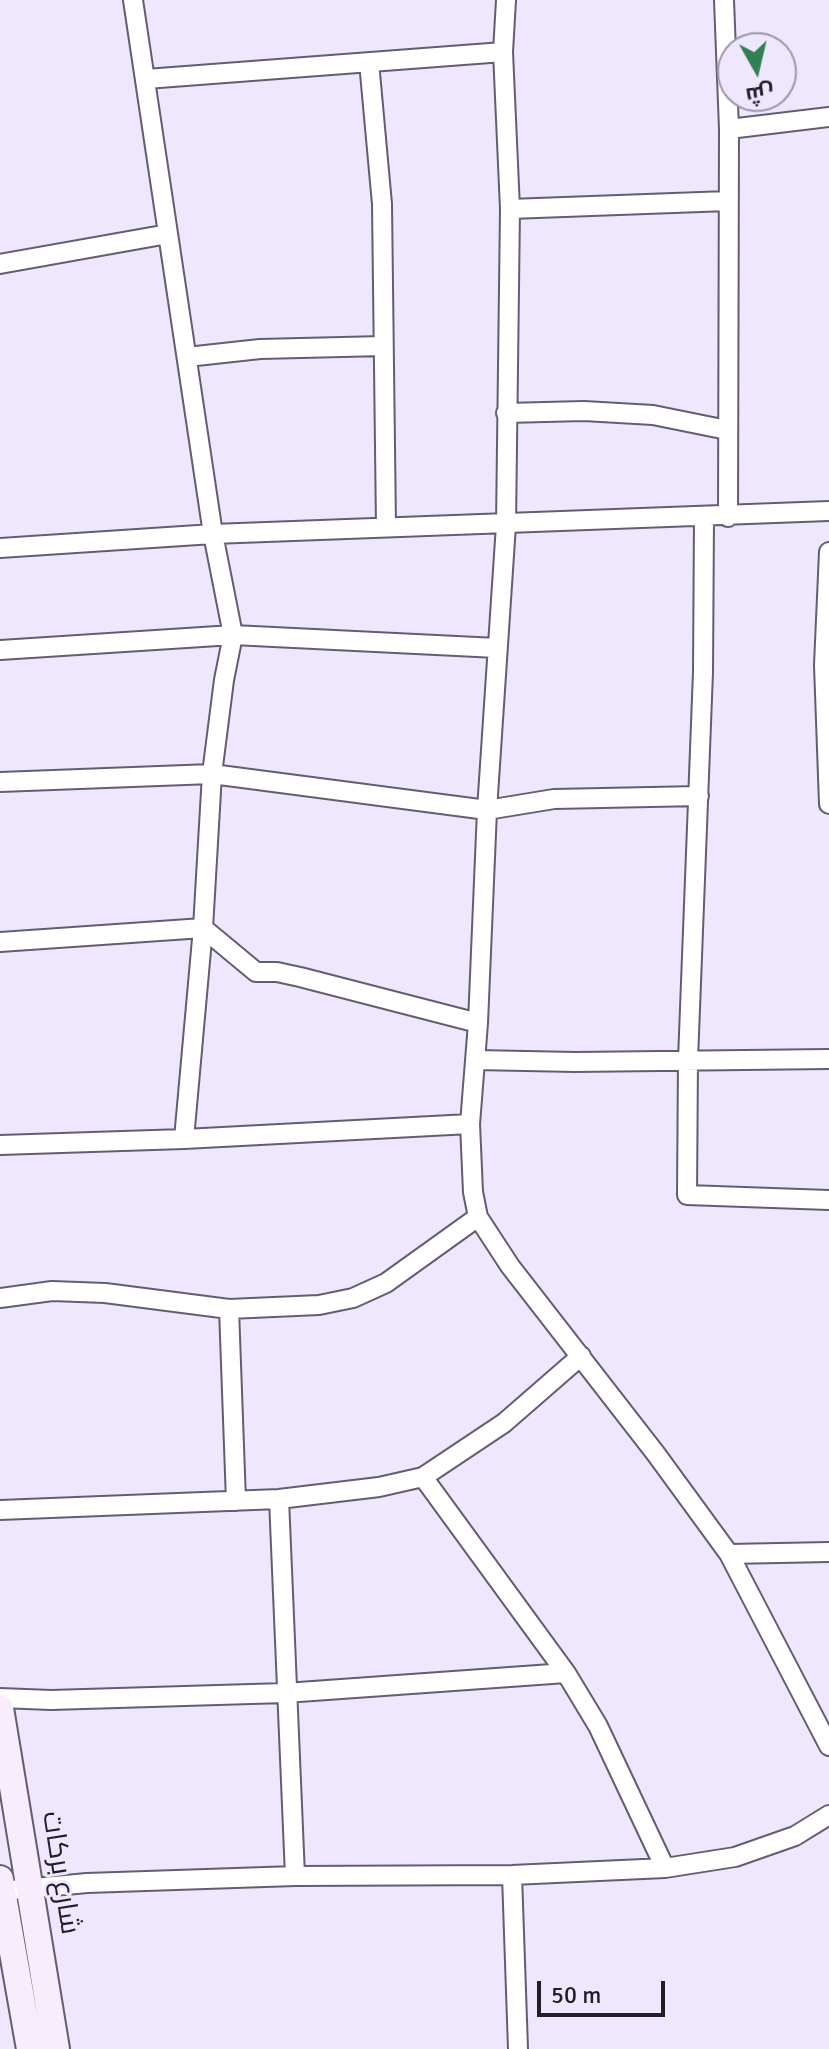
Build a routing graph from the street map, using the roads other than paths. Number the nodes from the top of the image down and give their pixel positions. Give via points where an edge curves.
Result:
1 (133, 0) edge
2 (506, 0) edge
3 (724, 0) edge
4 (503, 52) junction
5 (369, 62) junction
6 (146, 79) junction
7 (829, 117) edge
8 (729, 129) junction
9 (728, 201) junction
10 (510, 209) junction
11 (168, 234) junction
12 (0, 264) edge
13 (383, 346) junction
14 (187, 357) junction
15 (506, 413) junction
16 (727, 430) junction
17 (829, 511) edge
18 (728, 517) junction
19 (704, 518) junction
20 (506, 525) junction
21 (386, 527) junction
22 (213, 534) junction
23 (0, 548) edge
24 (829, 552) edge
25 (233, 635) junction
26 (497, 648) junction
27 (0, 650) edge
28 (827, 665) edge
29 (212, 774) junction
30 (0, 782) edge
31 (699, 796) junction
32 (829, 804) edge
33 (487, 810) junction
34 (203, 928) junction
35 (0, 942) edge
36 (478, 1023) junction
37 (829, 1059) edge
38 (476, 1060) junction
39 (688, 1060) junction
40 (470, 1124) junction
41 (184, 1139) junction
42 (0, 1145) edge
43 (829, 1200) edge
44 (478, 1217) junction
45 (0, 1298) edge
46 (229, 1309) junction
47 (581, 1356) junction
48 (423, 1477) junction
49 (279, 1499) junction
50 (236, 1501) junction
51 (0, 1510) edge
52 (829, 1552) edge
53 (729, 1554) junction
54 (566, 1673) junction
55 (285, 1693) junction
56 (0, 1698) edge
57 (0, 1708) edge
58 (829, 1746) edge
59 (829, 1815) edge
60 (665, 1868) junction
61 (512, 1875) junction
62 (295, 1876) junction
63 (1, 1885) edge
64 (30, 1887) junction
65 (30, 2049) edge
66 (56, 2049) edge
67 (518, 2049) edge

1 - 6 street
2 - 4 street
3 - 8 street
4 - 5 street
4 - 10 street
5 - 6 street
5 - 13 street via 382,204
6 - 11 street
7 - 8 street
8 - 9 street
9 - 10 street
9 - 16 street
10 - 15 street
11 - 12 street
11 - 14 street
13 - 14 street via 274,348
13 - 21 street
14 - 22 street
15 - 16 street via 653,415
15 - 20 street
16 - 18 street
17 - 18 street
18 - 19 street
19 - 20 street
19 - 31 street
20 - 21 street
20 - 26 street
21 - 22 street
22 - 23 street
22 - 25 street
24 - 28 street
25 - 26 street
25 - 27 street
25 - 29 street
26 - 33 street
28 - 32 street
29 - 30 street
29 - 33 street
29 - 34 street
31 - 33 street via 554,799
31 - 39 street
33 - 36 street
34 - 35 street
34 - 36 street via 256,972 300,977
34 - 41 street
36 - 38 street
37 - 39 street
38 - 39 street
38 - 40 street
39 - 43 street via 687,1195
40 - 41 street
40 - 44 street
41 - 42 street
44 - 46 street via 386,1283 353,1298
44 - 47 street
45 - 46 street via 52,1291 105,1293
46 - 50 street
47 - 48 street via 504,1423
47 - 53 street
48 - 49 street
48 - 54 street
49 - 50 street
49 - 55 street
50 - 51 street
52 - 53 street
53 - 58 street
54 - 55 street
54 - 60 street via 598,1726
55 - 56 street
55 - 62 street
57 - 64 main road, شارع بركات
59 - 60 street via 795,1836 735,1857
60 - 61 street
61 - 62 street
61 - 67 street
62 - 64 street
63 - 64 street
63 - 65 main road
64 - 66 main road, شارع بركات

